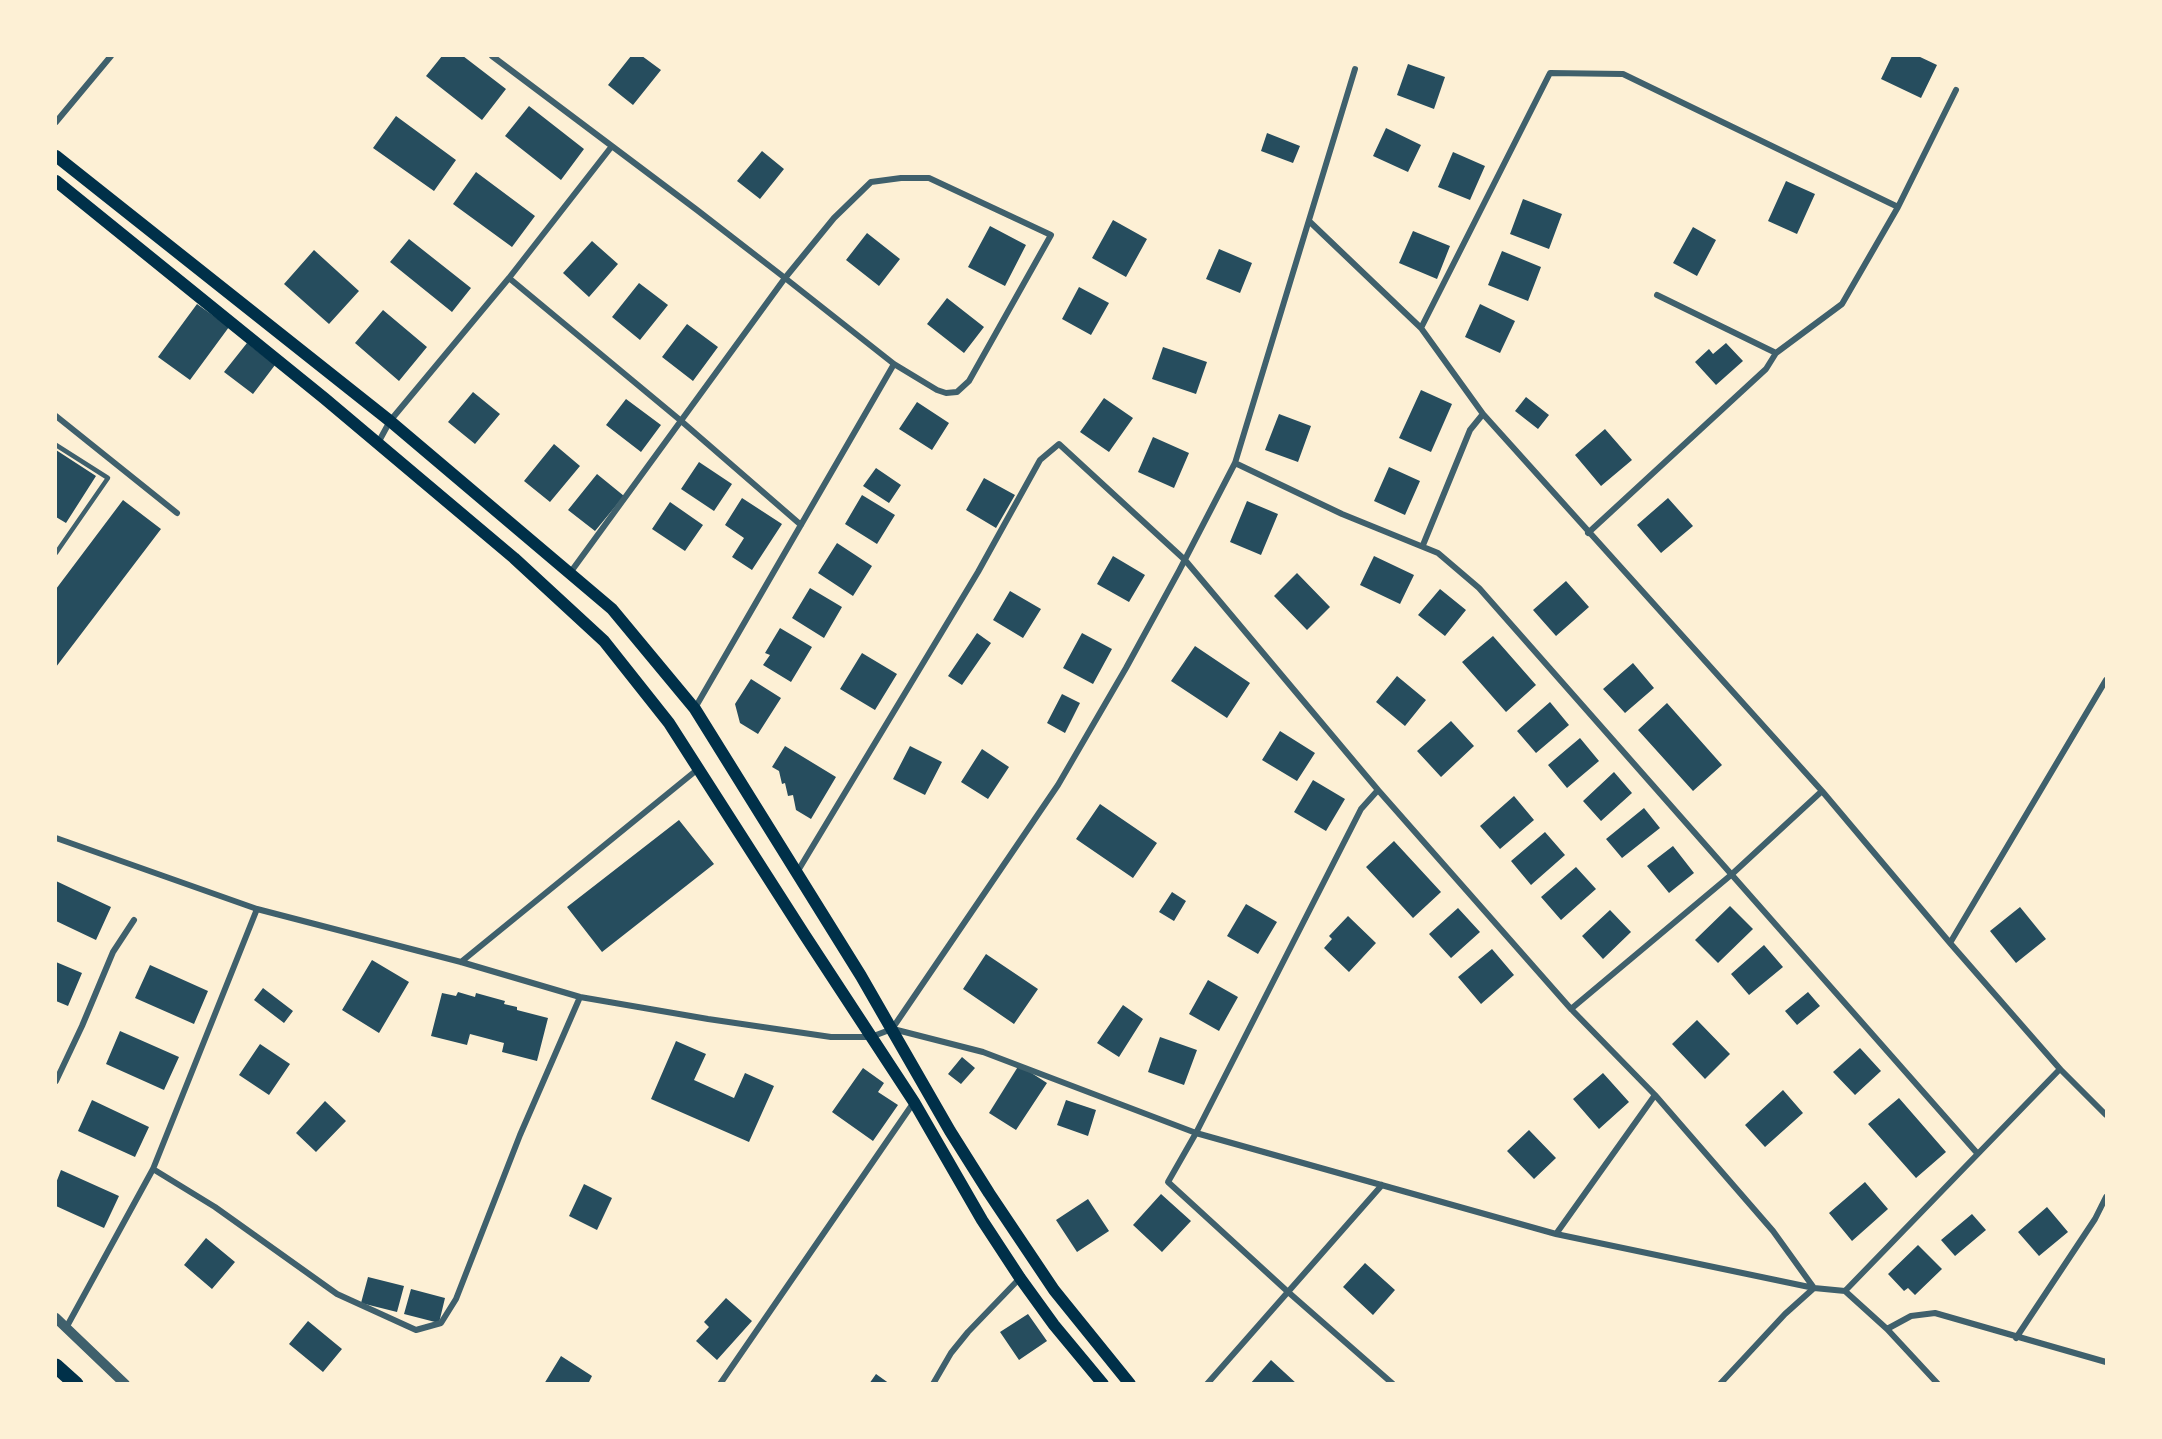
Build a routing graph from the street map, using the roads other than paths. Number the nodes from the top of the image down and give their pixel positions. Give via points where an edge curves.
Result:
1 (111, 56) edge
2 (492, 56) edge
3 (1355, 69) dead end
4 (1956, 90) dead end
5 (56, 122) edge
6 (612, 146) junction
7 (56, 156) edge
8 (56, 181) edge
9 (1898, 207) junction
10 (1309, 221) junction
11 (509, 278) junction
12 (784, 278) junction
13 (1657, 295) dead end
14 (1420, 328) junction
15 (1776, 353) junction
16 (894, 364) junction
17 (1483, 414) junction
18 (56, 416) edge
19 (680, 420) junction
20 (390, 421) junction
21 (378, 443) junction
22 (56, 444) edge
23 (1234, 463) junction
24 (177, 513) dead end
25 (801, 525) junction
26 (1588, 532) junction
27 (1422, 545) junction
28 (56, 553) edge
29 (1185, 560) junction
30 (570, 573) junction
31 (2106, 681) edge
32 (695, 709) junction
33 (698, 769) junction
34 (1378, 790) junction
35 (1822, 791) junction
36 (56, 838) edge
37 (796, 874) junction
38 (1731, 875) junction
39 (257, 909) junction
40 (134, 920) dead end
41 (1950, 943) junction
42 (461, 962) junction
43 (580, 997) junction
44 (1571, 1009) junction
45 (892, 1029) junction
46 (871, 1037) junction
47 (2060, 1069) junction
48 (56, 1081) edge
49 (1655, 1095) junction
50 (914, 1102) junction
51 (2106, 1115) edge
52 (1196, 1133) junction
53 (1977, 1153) junction
54 (153, 1168) junction
55 (1382, 1185) junction
56 (2106, 1197) edge
57 (1556, 1234) junction
58 (1020, 1278) junction
59 (1814, 1288) junction
60 (1287, 1291) junction
61 (1845, 1291) junction
62 (56, 1318) edge
63 (66, 1328) junction
64 (1887, 1329) junction
65 (2016, 1338) junction
66 (2106, 1362) edge
67 (56, 1366) edge
68 (76, 1383) edge
69 (125, 1383) edge
70 (720, 1383) edge
71 (933, 1383) edge
72 (1103, 1383) edge
73 (1130, 1383) edge
74 (1207, 1383) edge
75 (1393, 1383) edge
76 (1720, 1383) edge
77 (1938, 1383) edge

1 - 5 street
2 - 6 street
3 - 10 street
4 - 9 street
6 - 11 street
6 - 12 street
7 - 20 main road
8 - 21 main road
9 - 14 street via 1623,74 1550,73
9 - 15 street via 1842,304
10 - 14 street
10 - 23 street
11 - 19 street
11 - 20 street
12 - 16 street
12 - 16 street via 834,218 871,182 929,178 1051,235 982,361 957,392 937,390
12 - 19 street
13 - 15 street
14 - 17 street
15 - 26 street via 1766,369
16 - 25 street
17 - 26 street
17 - 27 street via 1470,430
18 - 24 street
19 - 25 street
19 - 30 street
20 - 21 street
20 - 30 main road
21 - 33 main road via 514,558 604,641 669,723
22 - 28 lane via 108,478
23 - 27 street via 1342,514
23 - 29 street
25 - 32 street
26 - 35 street
27 - 38 street via 1438,553 1479,588
29 - 34 street
29 - 37 street via 1059,444 1040,460 978,572
29 - 45 street via 1058,785
30 - 32 main road via 612,609
31 - 41 street
32 - 37 main road
33 - 42 street
33 - 46 main road
34 - 44 street
34 - 52 street via 1361,809
35 - 38 street
35 - 41 street
36 - 39 street
37 - 45 main road
38 - 44 street
38 - 53 street
39 - 42 street
39 - 54 street
40 - 48 street via 113,952
41 - 47 street
42 - 43 street
43 - 46 street via 831,1037
43 - 54 street via 520,1135 456,1299 441,1323 416,1330 337,1294
44 - 49 street
45 - 46 street
45 - 52 street via 983,1053
45 - 73 main road via 950,1131 1054,1290
46 - 50 main road
47 - 51 street
47 - 53 street
49 - 57 street
49 - 59 street via 1773,1231
50 - 58 main road
50 - 70 street
52 - 55 street
52 - 60 street via 1168,1182
53 - 61 street
54 - 63 street
55 - 57 street
55 - 60 street
56 - 65 street
57 - 59 street
58 - 71 street via 968,1332
58 - 72 main road
59 - 61 street
59 - 76 street
60 - 74 street
60 - 75 street
61 - 64 street
62 - 63 street
63 - 69 street
64 - 65 street via 1911,1316 1935,1313
64 - 77 street
65 - 66 street
67 - 68 highway

